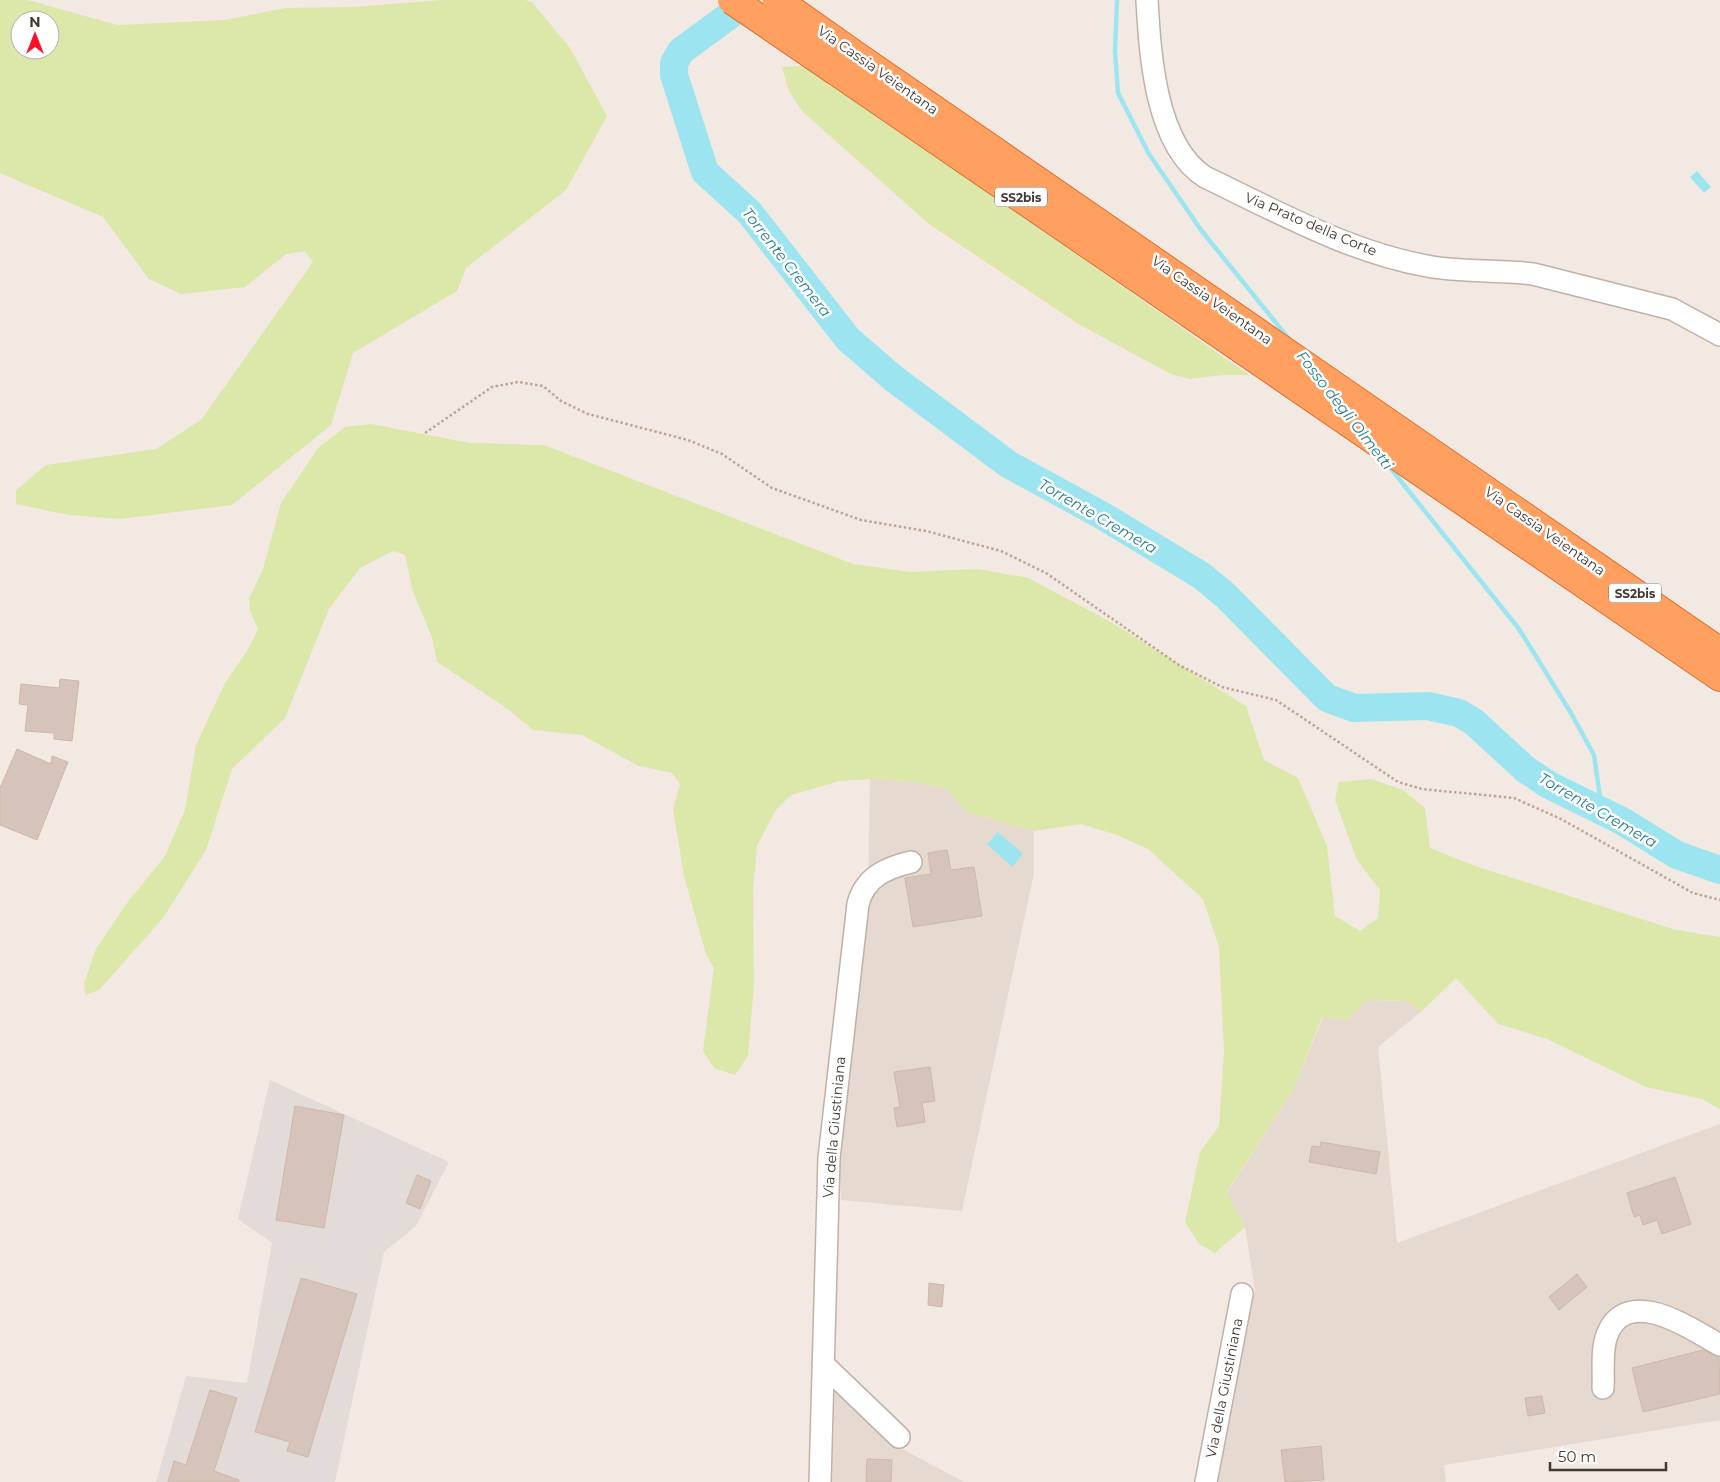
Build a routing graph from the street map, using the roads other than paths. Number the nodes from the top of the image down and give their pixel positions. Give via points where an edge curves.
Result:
1 (732, 0) edge
2 (777, 0) edge
3 (1147, 0) edge
4 (844, 62) junction
5 (1720, 335) edge
6 (1544, 544) junction
7 (1720, 652) edge
8 (1720, 678) edge
9 (911, 862) dead end
10 (1242, 1294) dead end
11 (1720, 1345) edge
12 (823, 1364) junction
13 (1603, 1388) dead end
14 (899, 1436) dead end
15 (820, 1482) edge
16 (1206, 1482) edge

1 - 4 highway, Via Cassia Veientana / SS2bis, bridge
2 - 4 highway, Via Cassia Veientana / SS2bis, bridge
3 - 5 street, Via Prato della Corte via 1149,38 1160,105 1182,153 1205,177 1352,244 1389,257 1444,269 1533,274 1672,309
4 - 6 highway, Via Cassia Veientana / SS2bis
6 - 7 highway, Via Cassia Veientana / SS2bis
6 - 8 highway, SS2bis
9 - 12 street, Via della Giustiniana via 887,869 872,879 861,893 858,904 829,1158
10 - 16 street, Via della Giustiniana
11 - 13 street via 1662,1314 1645,1311 1628,1314 1616,1322 1607,1335
12 - 14 street
12 - 15 street, Via della Giustiniana

